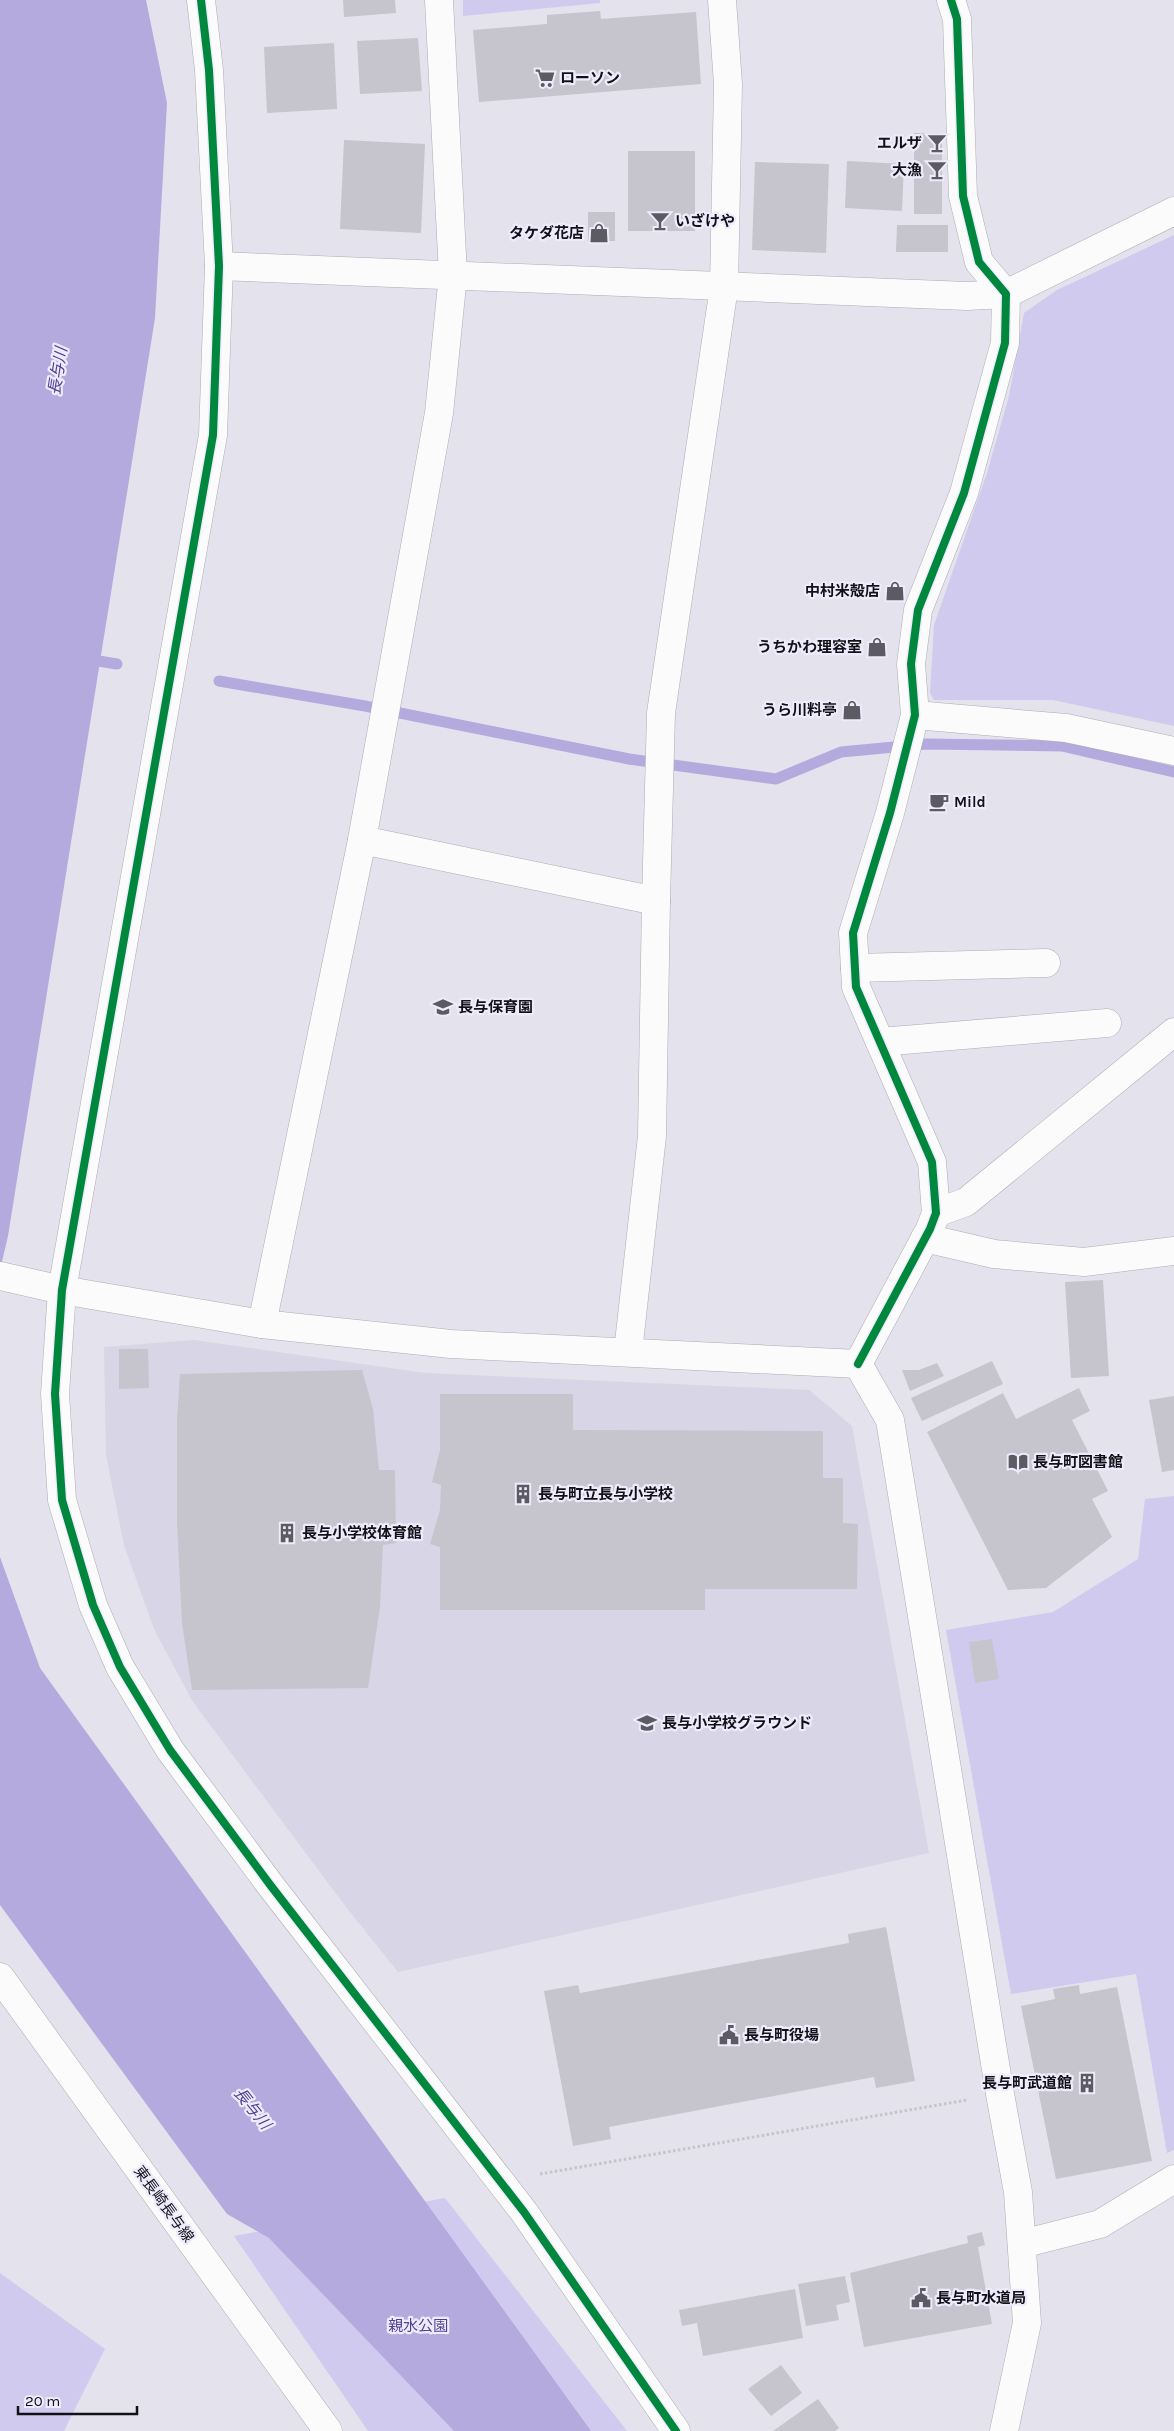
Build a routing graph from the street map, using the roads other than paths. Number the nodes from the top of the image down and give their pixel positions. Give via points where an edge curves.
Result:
1 (201, 0) edge
2 (438, 0) edge
3 (722, 0) edge
4 (952, 0) edge
5 (1174, 211) edge
6 (219, 266) junction
7 (453, 275) junction
8 (724, 286) junction
9 (1006, 294) junction
10 (909, 737) junction
11 (1174, 751) edge
12 (362, 840) junction
13 (656, 901) junction
14 (1046, 963) dead end
15 (855, 968) junction
16 (1107, 1023) dead end
17 (1174, 1032) edge
18 (880, 1042) junction
19 (936, 1213) junction
20 (925, 1238) junction
21 (1174, 1252) edge
22 (0, 1276) edge
23 (62, 1290) junction
24 (262, 1324) junction
25 (628, 1352) junction
26 (858, 1364) junction
27 (0, 1977) edge
28 (1174, 2179) edge
29 (1022, 2244) junction
30 (328, 2431) edge
31 (676, 2431) edge
32 (1004, 2431) edge

1 - 6 street via 209,70
2 - 7 street
3 - 8 street via 728,84
4 - 9 street via 957,19 963,196 979,262
5 - 9 street
6 - 7 street
6 - 23 street via 213,435
7 - 8 street
7 - 12 street via 439,413
8 - 9 street via 967,296
8 - 13 street via 661,713
9 - 10 street via 1005,343 964,494 918,610 911,664
10 - 11 street via 1066,728
10 - 15 street via 890,813 853,933
12 - 13 street
12 - 24 street
13 - 25 street via 652,1136
14 - 15 street
15 - 18 street via 856,988
16 - 18 street
17 - 19 street via 966,1202
18 - 19 street via 932,1162
19 - 20 street
20 - 21 street via 994,1254 1084,1262
20 - 26 street
22 - 23 street
23 - 24 street
23 - 31 street via 54,1394 62,1500 93,1605 120,1667 170,1750 271,1886 524,2212
24 - 25 street via 451,1344
25 - 26 street
26 - 29 street via 890,1420 1018,2192
27 - 30 street, 東長崎長与線
28 - 29 street via 1100,2224
29 - 32 street via 1028,2323

